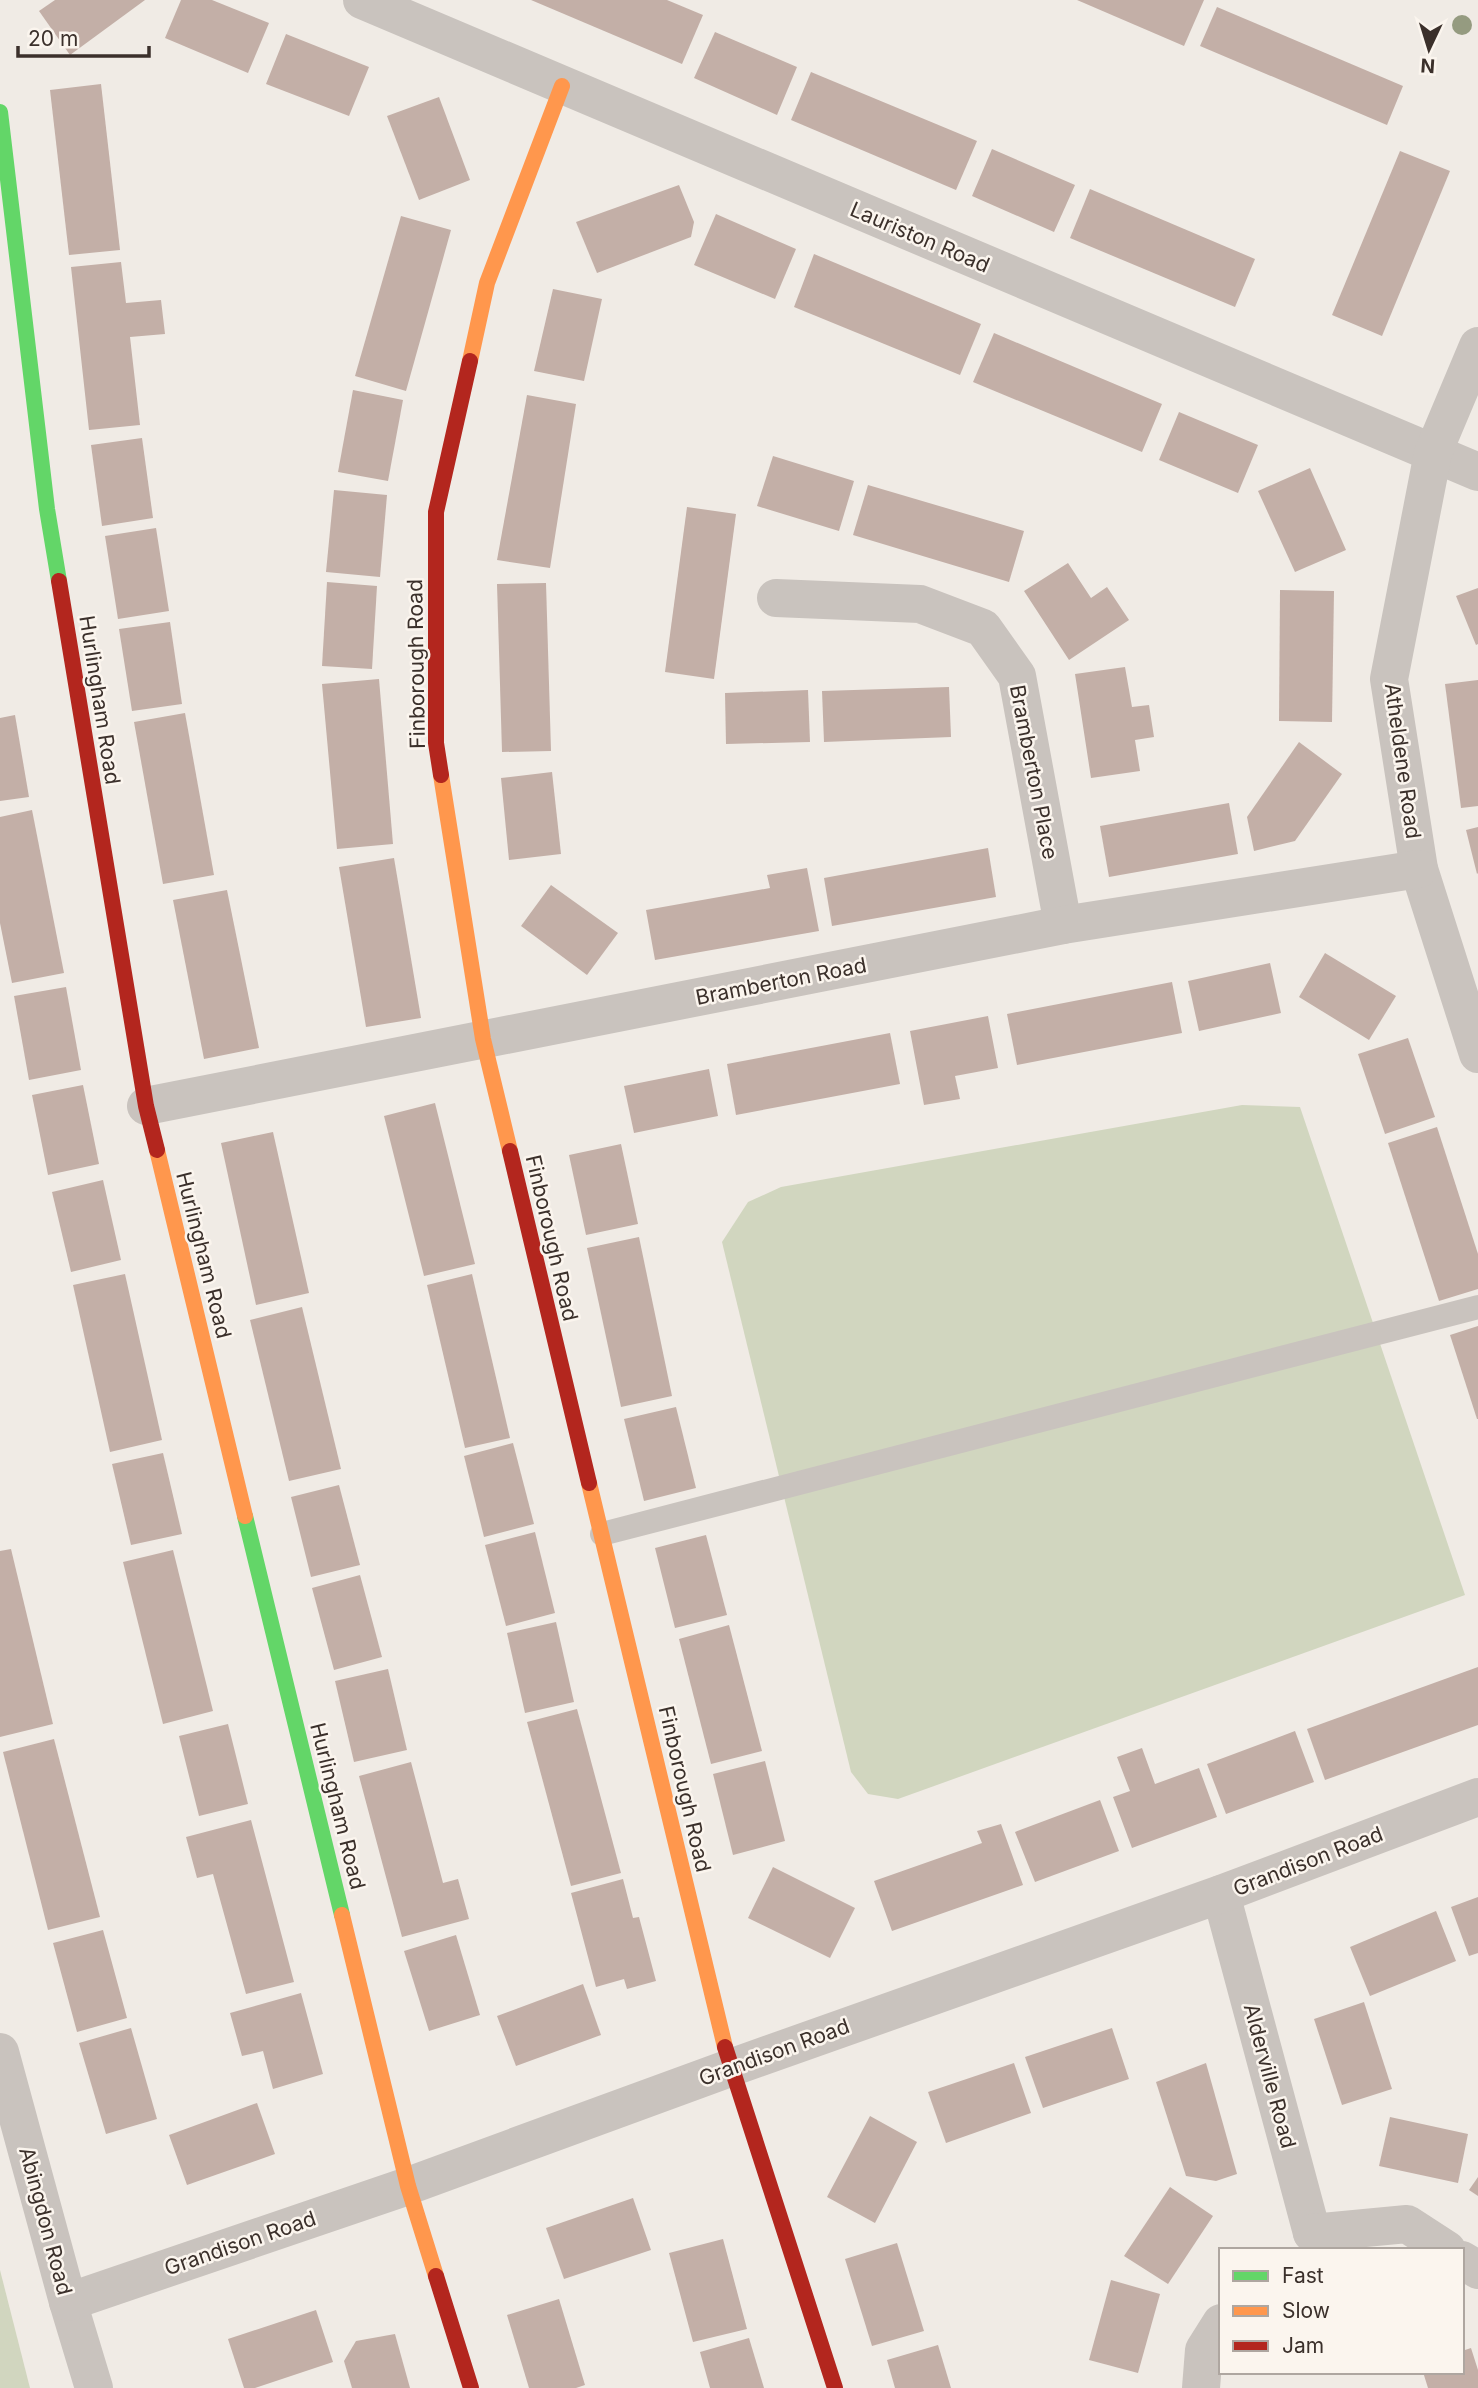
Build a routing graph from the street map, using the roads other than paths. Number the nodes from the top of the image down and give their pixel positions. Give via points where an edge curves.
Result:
1 (362, 0) edge
2 (562, 86) junction
3 (0, 112) edge
4 (1478, 346) edge
5 (1433, 453) junction
6 (1478, 472) edge
7 (776, 597) dead end
8 (1419, 869) junction
9 (1063, 925) junction
10 (483, 1039) junction
11 (1478, 1054) edge
12 (146, 1106) junction
13 (1478, 1307) edge
14 (602, 1534) junction
15 (1478, 1797) edge
16 (1221, 1894) junction
17 (0, 2052) edge
18 (730, 2068) junction
19 (408, 2186) junction
20 (1301, 2241) edge
21 (1444, 2248) edge
22 (68, 2302) junction
23 (1219, 2326) edge
24 (94, 2388) edge
25 (471, 2388) edge
26 (835, 2388) edge
27 (1201, 2388) edge

1 - 2 street, Lauriston Road
2 - 5 street, Lauriston Road
2 - 10 street, Finborough Road via 487,283 436,512 436,743
3 - 12 street, Hurlingham Road via 47,509
4 - 5 street, Atheldene Road
5 - 6 street, Lauriston Road
5 - 8 street, Atheldene Road via 1389,679
7 - 9 street, Bramberton Place via 920,604 983,628 1017,677
8 - 9 street, Bramberton Road
8 - 11 street, Atheldene Road
9 - 10 street, Bramberton Road
10 - 12 street, Bramberton Road
10 - 14 street, Finborough Road
12 - 19 street, Hurlingham Road
13 - 14 lane
14 - 18 street, Finborough Road
15 - 16 street, Grandison Road
16 - 18 street, Grandison Road
16 - 20 street, Alderville Road
17 - 22 street, Abingdon Road
18 - 19 street, Grandison Road
18 - 26 street, Finborough Road
19 - 22 street, Grandison Road
19 - 25 street, Hurlingham Road
20 - 21 street via 1408,2224
22 - 24 street, Abingdon Road
23 - 27 street via 1204,2350

